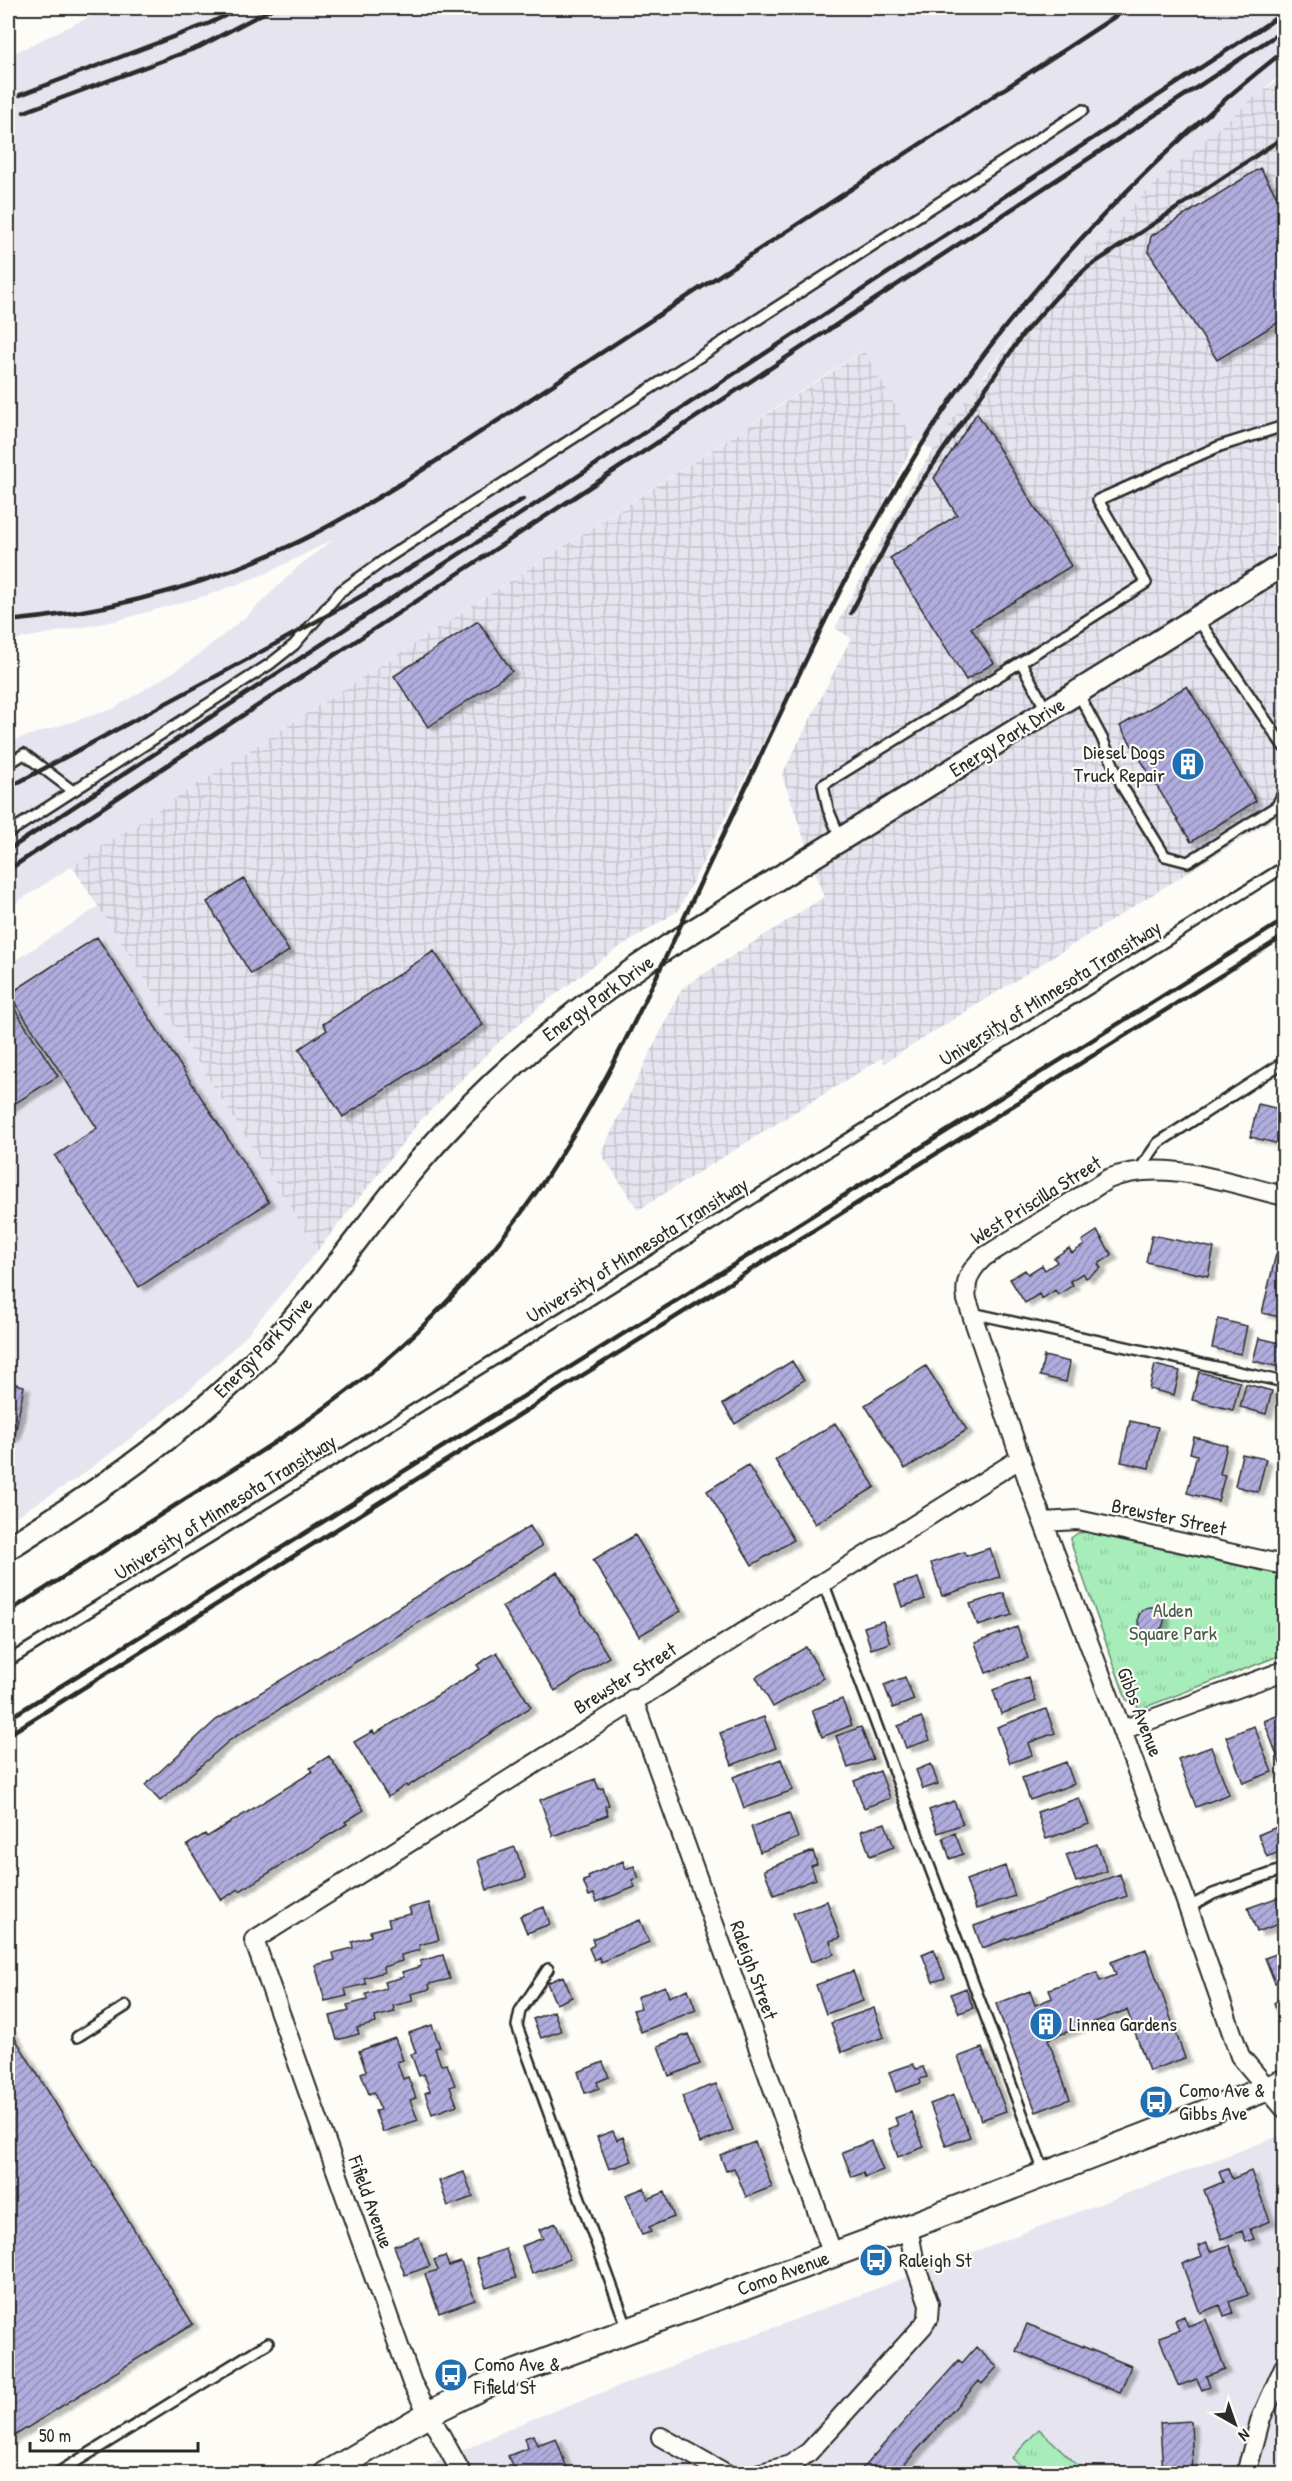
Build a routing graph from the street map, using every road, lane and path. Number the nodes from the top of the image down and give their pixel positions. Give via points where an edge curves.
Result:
1 (1083, 110) dead end
2 (1284, 426) edge
3 (1284, 564) edge
4 (1197, 618) junction
5 (1022, 662) junction
6 (1078, 693) junction
7 (1047, 712) junction
8 (1284, 747) edge
9 (8, 764) edge
10 (73, 791) junction
11 (1284, 791) edge
12 (8, 832) edge
13 (842, 840) junction
14 (1284, 867) edge
15 (1284, 1062) edge
16 (1139, 1170) junction
17 (1284, 1196) edge
18 (965, 1285) joint
19 (972, 1313) junction
20 (1284, 1382) edge
21 (1021, 1458) junction
22 (1043, 1522) junction
23 (8, 1548) edge
24 (1284, 1565) edge
25 (822, 1582) junction
26 (8, 1661) edge
27 (1284, 1671) edge
28 (633, 1699) junction
29 (1122, 1730) junction
30 (1284, 1869) edge
31 (1188, 1908) junction
32 (254, 1940) joint
33 (548, 1969) dead end
34 (126, 2006) dead end
35 (77, 2037) dead end
36 (1276, 2086) edge
37 (1284, 2108) edge
38 (1044, 2173) junction
39 (908, 2227) junction
40 (833, 2255) junction
41 (628, 2330) junction
42 (268, 2343) dead end
43 (1284, 2367) edge
44 (428, 2414) junction
45 (661, 2437) dead end
46 (56, 2474) edge
47 (326, 2474) edge
48 (462, 2474) edge
49 (727, 2474) edge
50 (757, 2474) edge
51 (1246, 2474) edge

1 - 10 lane via 387,558 341,591 294,645 270,664
2 - 5 lane via 1220,446 1098,500 1146,583
3 - 4 street, Energy Park Drive
4 - 6 street, Energy Park Drive
4 - 8 lane
5 - 7 lane
5 - 13 lane via 823,785 828,809
6 - 7 street, Energy Park Drive
6 - 11 lane via 1123,788 1165,856 1188,862 1276,807
7 - 13 street, Energy Park Drive
9 - 10 lane via 24,754
10 - 12 lane
13 - 23 street, Energy Park Drive via 632,970 548,1033 483,1091 445,1132 319,1289 256,1360 177,1432 124,1473
14 - 26 lane, University of Minnesota Transitway
15 - 16 lane via 1158,1143
16 - 17 street, West Priscilla Street via 1171,1170
16 - 18 street, West Priscilla Street via 1108,1179 984,1257 972,1268
18 - 19 street, Gibbs Avenue
19 - 20 lane
19 - 21 street, Gibbs Avenue
21 - 22 street, Gibbs Avenue
21 - 25 street, Brewster Street
22 - 24 street, Brewster Street via 1078,1520
22 - 29 street, Gibbs Avenue
25 - 28 street, Brewster Street
25 - 38 lane
27 - 29 street
28 - 32 street, Brewster Street
28 - 40 street, Raleigh Street
29 - 31 street, Gibbs Avenue
30 - 31 lane via 1213,1894
31 - 36 street, Gibbs Avenue via 1240,2056
32 - 44 street, Fifield Avenue via 412,2383
33 - 41 lane via 520,2011 517,2026
34 - 35 lane
36 - 37 street, Gibbs Avenue
36 - 38 main road, Como Avenue
38 - 39 main road, Como Avenue
39 - 40 main road, Como Avenue
39 - 50 street via 929,2304 928,2318 809,2452 790,2464
40 - 41 main road, Como Avenue
41 - 44 main road, Como Avenue via 503,2377
42 - 46 lane
43 - 51 street via 1260,2421
44 - 47 main road, Como Avenue
44 - 48 street, Fifield Avenue
45 - 49 street

